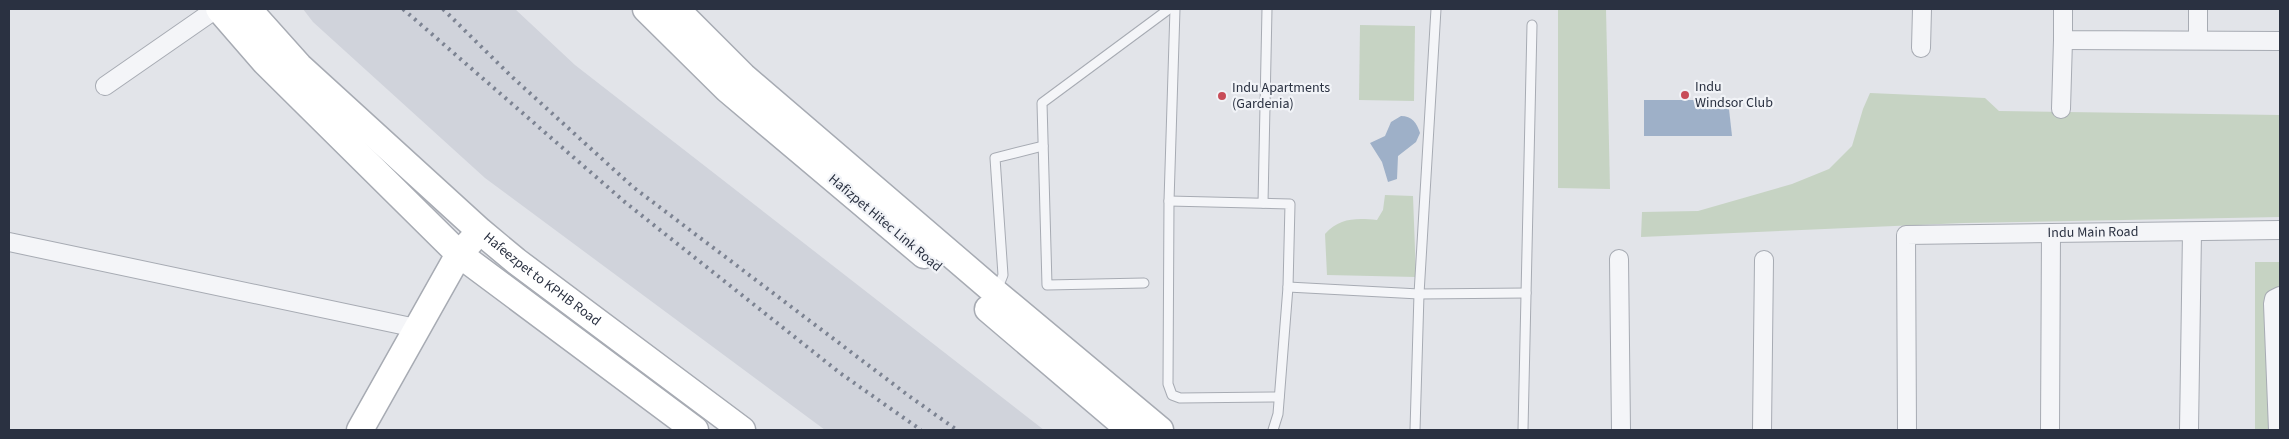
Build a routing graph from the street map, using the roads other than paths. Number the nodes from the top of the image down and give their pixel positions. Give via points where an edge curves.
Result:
1 (217, 9) edge
2 (248, 9) edge
3 (646, 9) edge
4 (676, 9) edge
5 (1169, 9) edge
6 (1176, 9) edge
7 (1267, 9) edge
8 (1436, 9) edge
9 (1922, 9) edge
10 (2063, 9) edge
11 (2198, 9) edge
12 (1532, 25) dead end
13 (2063, 40) junction
14 (2198, 40) junction
15 (2280, 41) edge
16 (1921, 48) dead end
17 (104, 86) dead end
18 (2061, 109) dead end
19 (1043, 146) junction
20 (1169, 201) junction
21 (1263, 203) junction
22 (2280, 230) edge
23 (480, 231) junction
24 (2192, 232) junction
25 (2051, 233) junction
26 (9, 242) edge
27 (459, 254) junction
28 (1619, 259) dead end
29 (1764, 260) dead end
30 (1144, 283) dead end
31 (1288, 287) junction
32 (996, 293) junction
33 (1526, 293) junction
34 (1419, 294) junction
35 (2280, 296) edge
36 (416, 328) junction
37 (1279, 397) junction
38 (360, 430) edge
39 (695, 430) edge
40 (742, 430) edge
41 (1130, 430) edge
42 (1160, 430) edge
43 (1273, 430) edge
44 (1415, 430) edge
45 (1523, 430) edge
46 (1621, 430) edge
47 (1762, 430) edge
48 (1907, 430) edge
49 (2050, 430) edge
50 (2188, 430) edge
51 (2278, 430) edge

1 - 17 street
1 - 27 main road via 265,62
2 - 23 main road via 298,66
3 - 41 main road, Hafizpet Hitec Link Road via 727,89
4 - 32 main road via 743,76
5 - 19 lane via 1042,103
6 - 20 lane
7 - 21 lane
8 - 34 lane
9 - 16 street
10 - 13 street
11 - 14 street
12 - 33 lane
13 - 14 street
13 - 18 street
14 - 15 street
19 - 30 lane via 1047,285
19 - 32 lane via 996,158 1003,275
20 - 21 lane
20 - 37 lane via 1168,384 1172,395 1180,398
21 - 31 lane via 1290,204
22 - 24 street, Indu Main Road
23 - 27 main road, Hafeezpet to KPHB Road
23 - 40 main road, Hafeezpet to KPHB Road
24 - 25 street, Indu Main Road
24 - 50 street
25 - 48 street, Indu Main Road via 1906,235
25 - 49 street
26 - 36 street
27 - 36 main road, Hafeezpet to KPHB Road
27 - 39 main road
28 - 46 street
29 - 47 street
31 - 34 lane
31 - 37 lane
32 - 42 main road
33 - 34 lane
33 - 45 lane
34 - 44 lane
35 - 51 street via 2274,299 2273,304
36 - 38 main road, Hafeezpet to KPHB Road
37 - 43 lane

